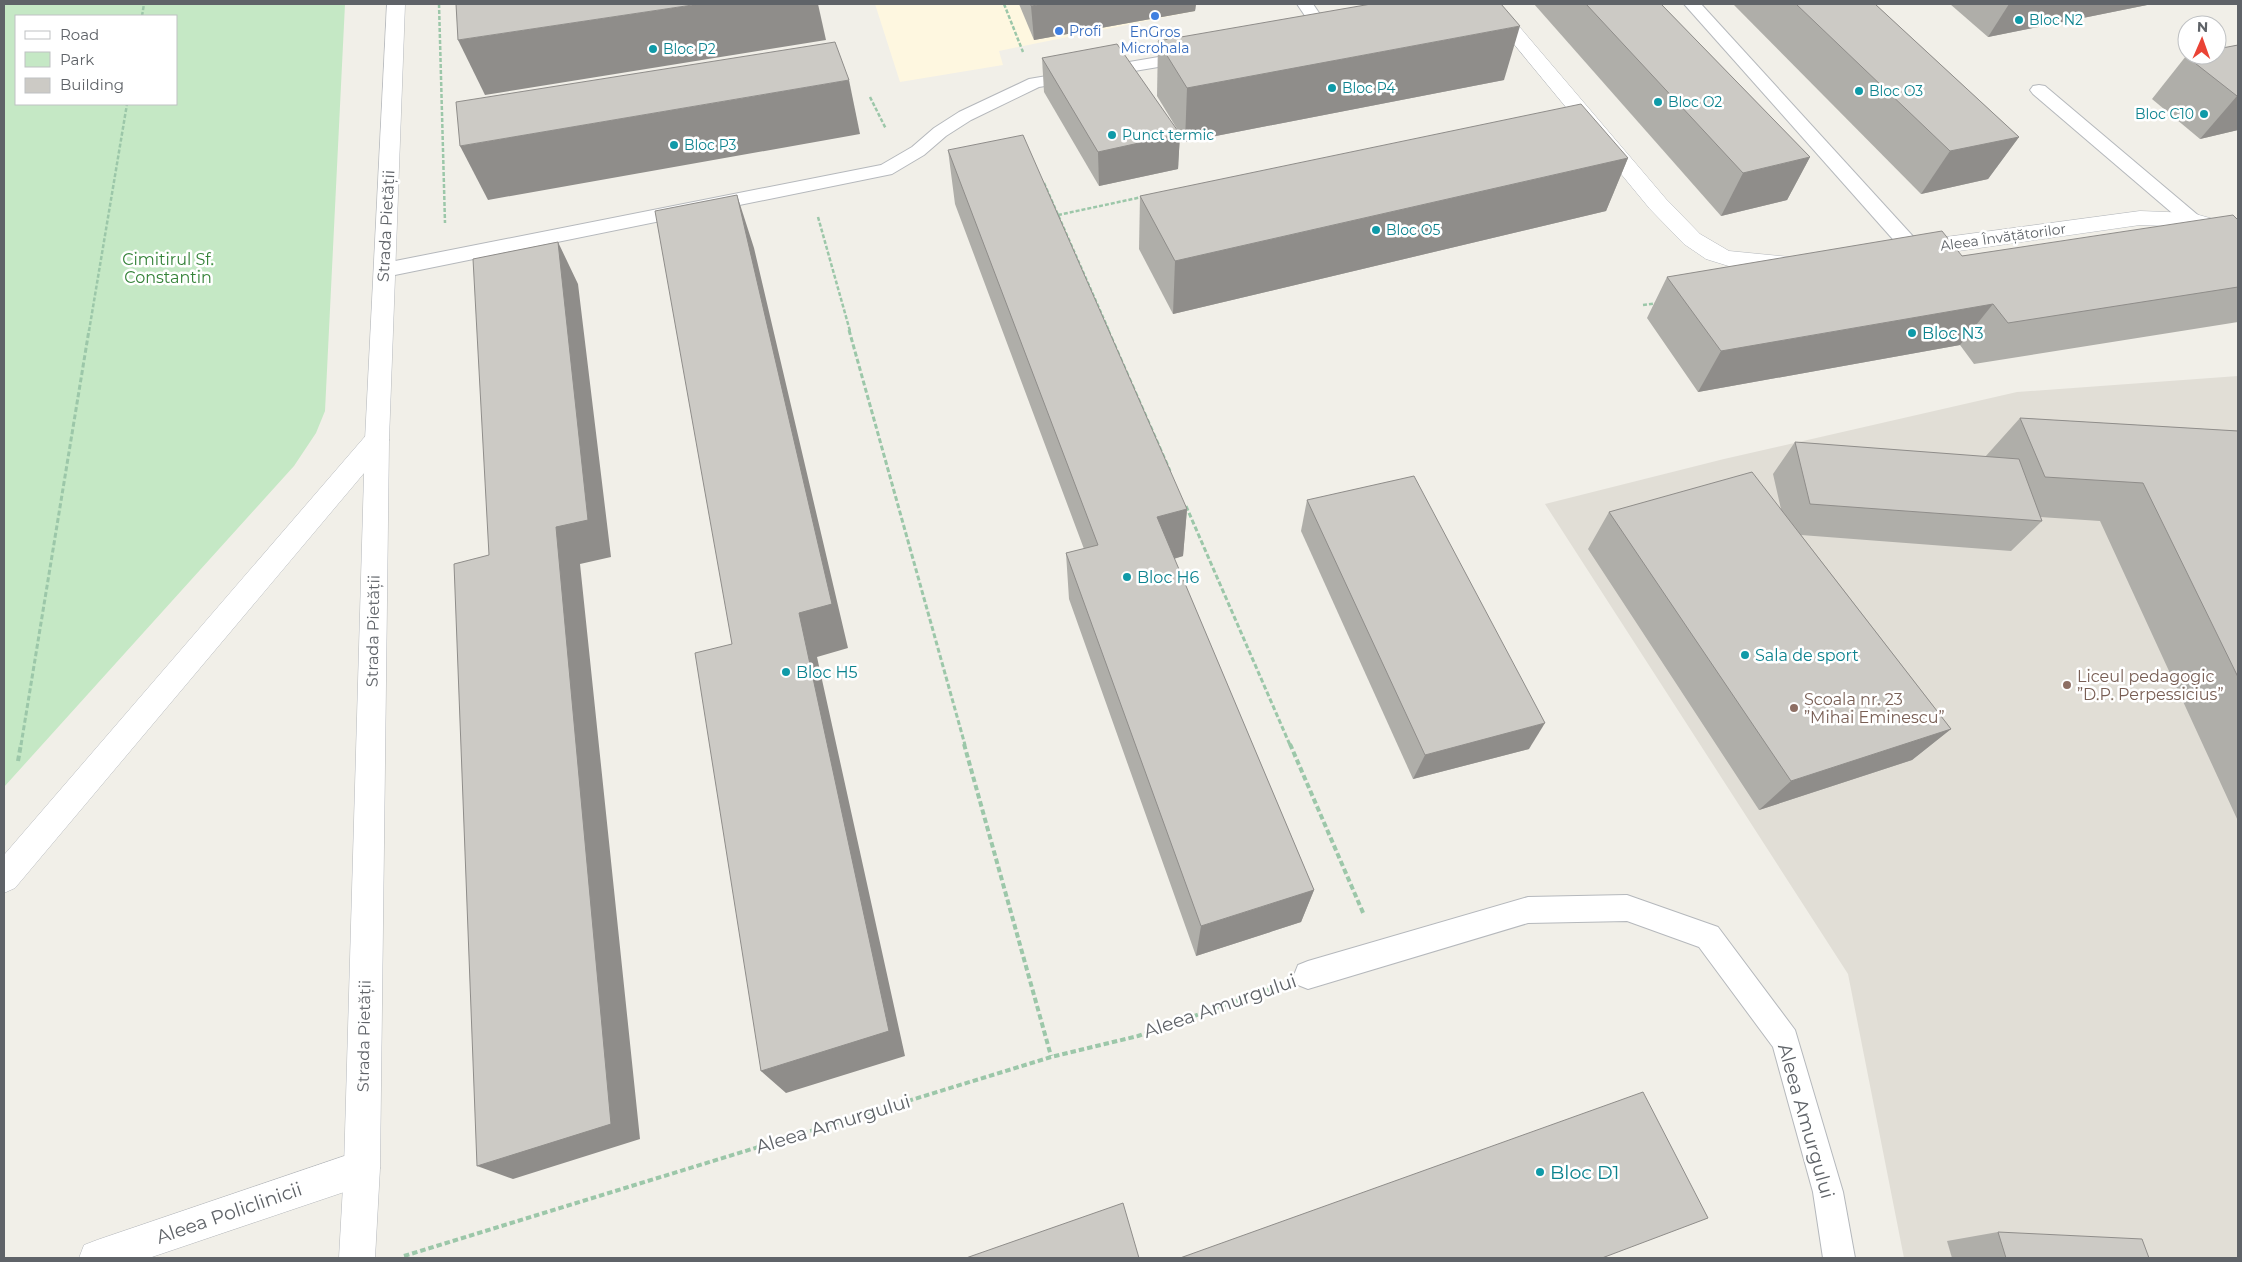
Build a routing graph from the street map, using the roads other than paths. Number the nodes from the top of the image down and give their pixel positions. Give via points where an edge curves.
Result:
1 (396, 4) edge
2 (1305, 4) edge
3 (1692, 4) edge
4 (1487, 8) edge
5 (1344, 32) edge
6 (1326, 35) junction
7 (1306, 38) edge
8 (1208, 54) edge
9 (2039, 90) dead end
10 (2192, 220) junction
11 (2238, 233) edge
12 (1913, 249) junction
13 (1885, 253) edge
14 (1811, 262) edge
15 (384, 270) junction
16 (377, 440) junction
17 (4, 878) edge
18 (1308, 975) road end
19 (362, 1168) junction
20 (97, 1258) edge
21 (357, 1258) edge
22 (1839, 1258) edge

1 - 15 street, Strada Pietății
2 - 6 lane
3 - 12 lane
4 - 14 street via 1658,204 1707,251 1738,261 1774,264
5 - 6 lane
6 - 7 lane
8 - 15 lane via 1035,82 965,116 886,170
9 - 10 lane
10 - 11 street, Aleea Învățătorilor
10 - 12 street, Aleea Învățătorilor via 2140,218
12 - 13 street, Aleea Învățătorilor
15 - 16 street, Strada Pietății
16 - 17 street
16 - 19 street, Strada Pietății
18 - 22 lane, Aleea Amurgului via 1528,910 1627,908 1708,937 1785,1040 1828,1192
19 - 20 street, Aleea Policlinicii
19 - 21 street, Strada Pietății

